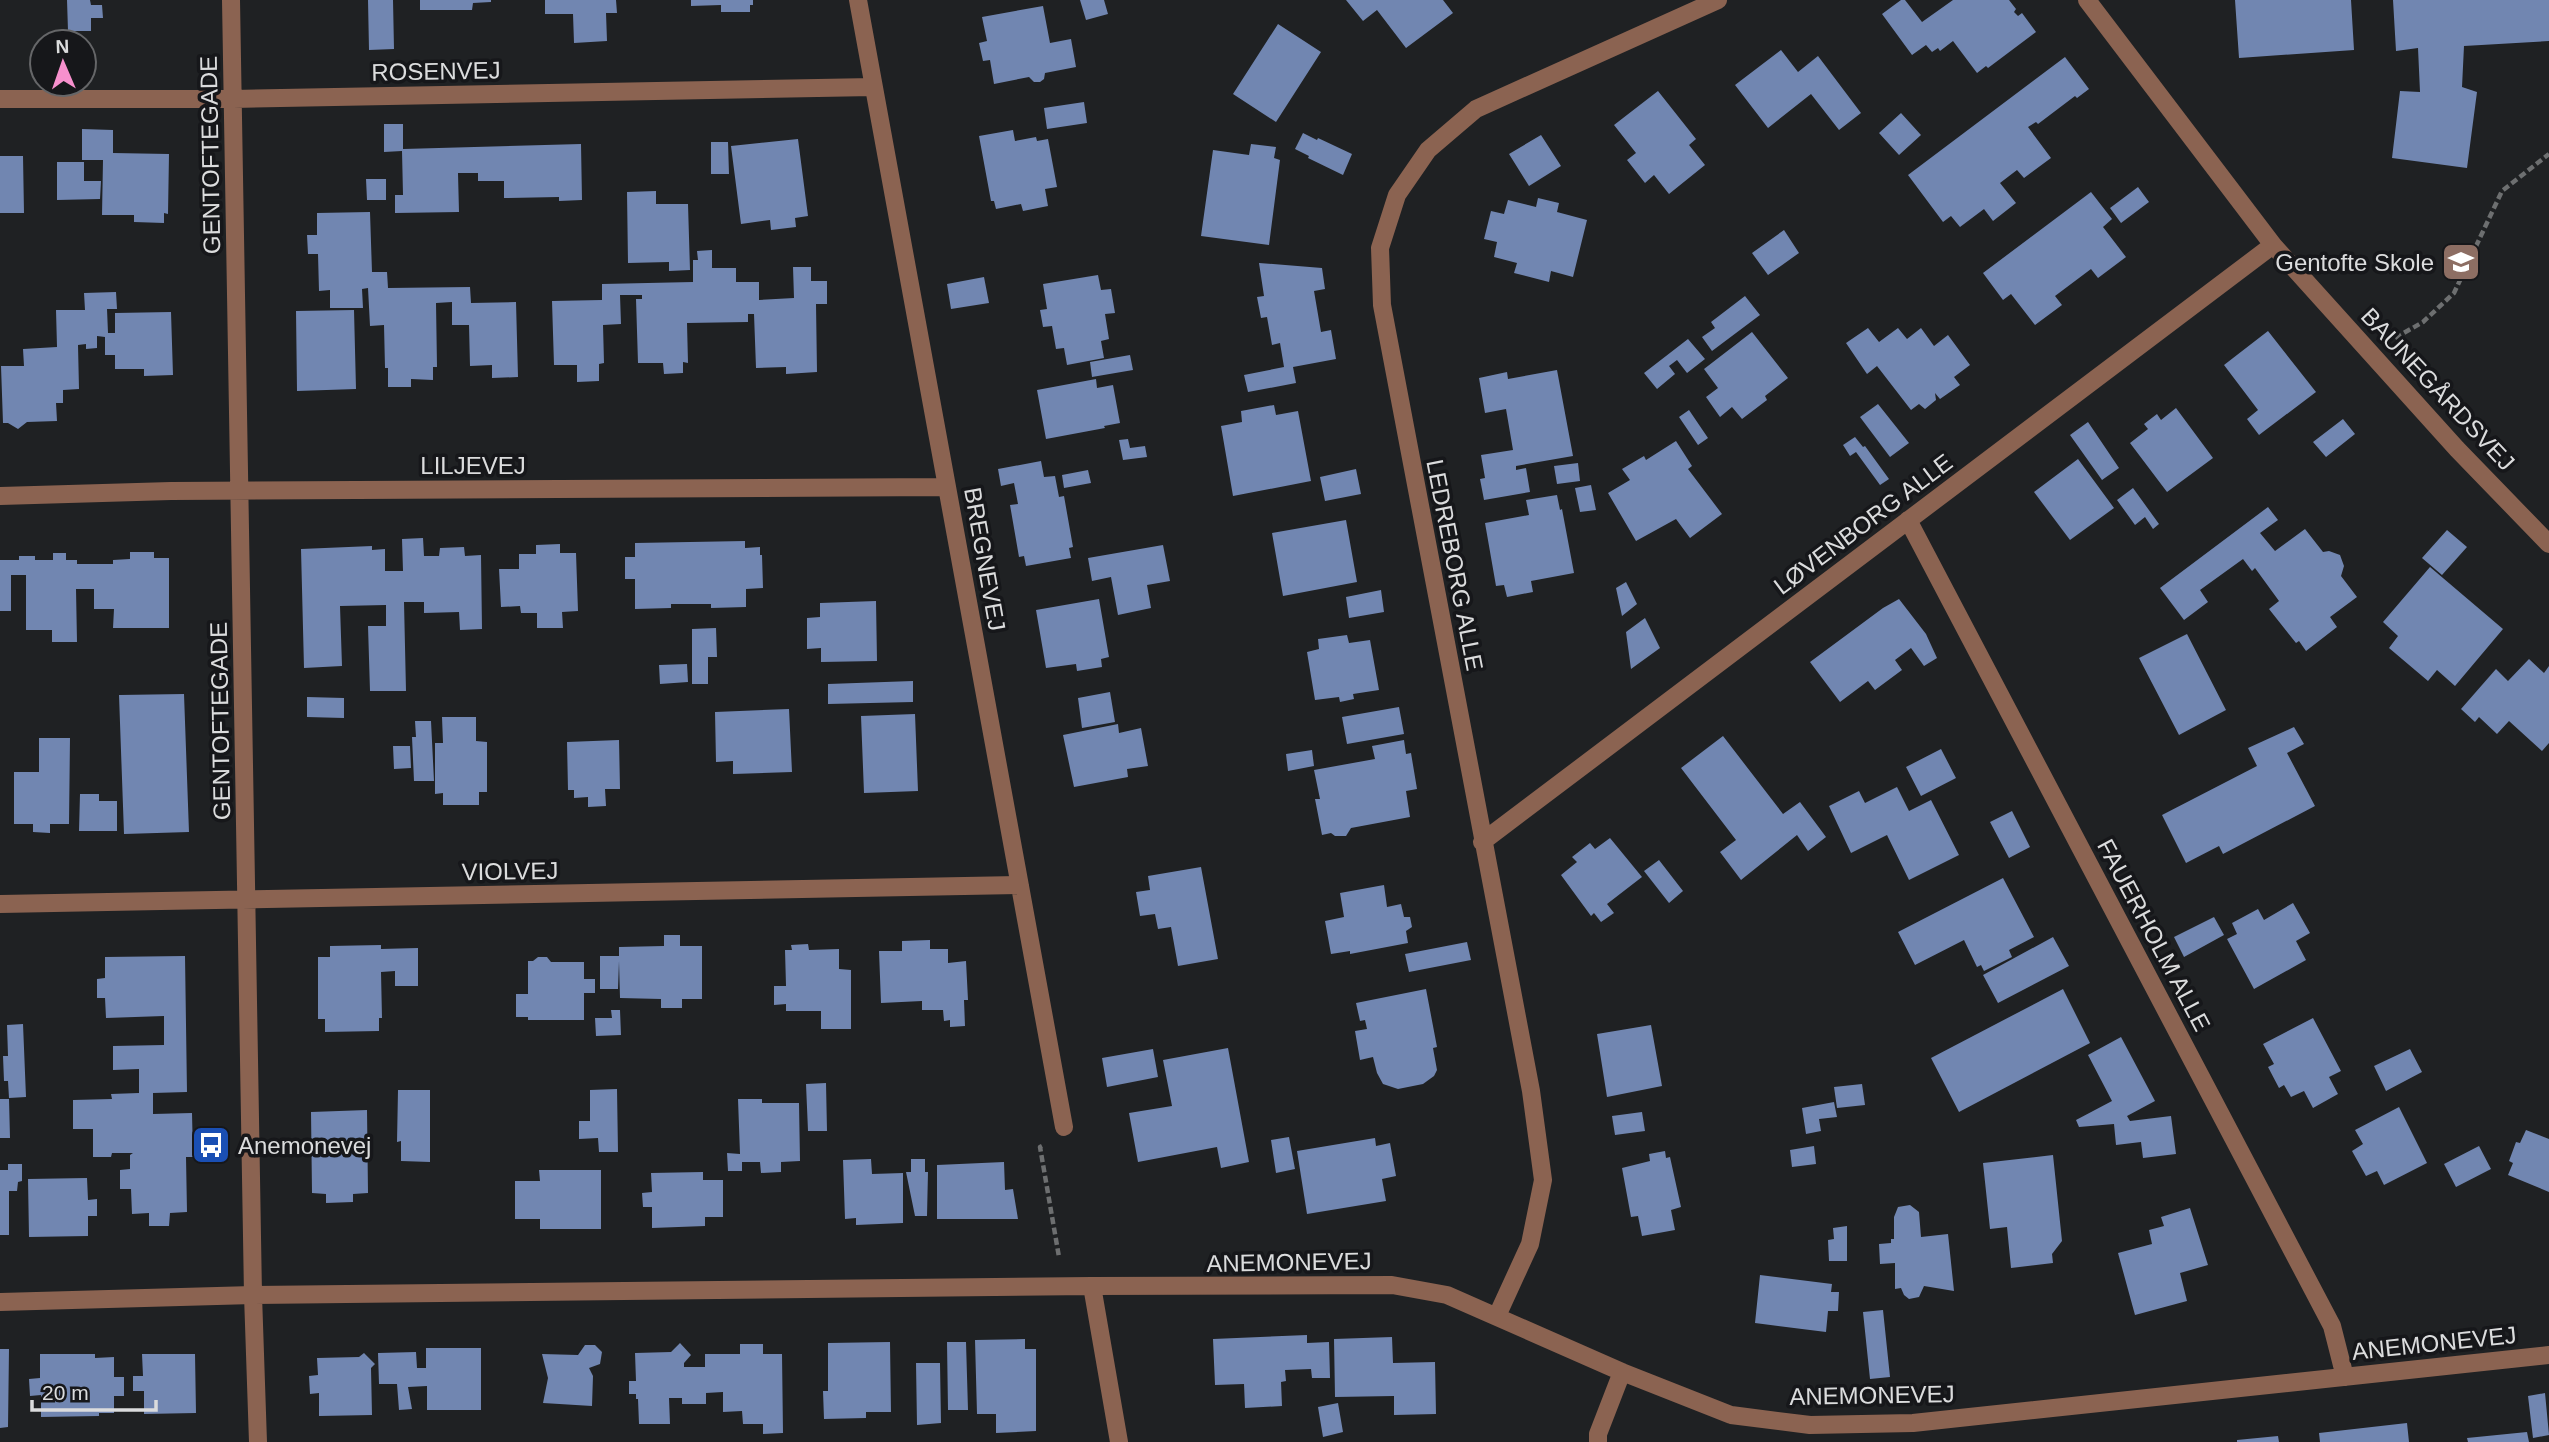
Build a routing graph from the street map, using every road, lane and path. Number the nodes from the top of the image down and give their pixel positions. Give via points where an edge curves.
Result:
1 (231, 0) edge
2 (858, 0) edge
3 (1718, 0) edge
4 (2087, 0) edge
5 (873, 86) junction
6 (0, 99) edge
7 (233, 99) junction
8 (2549, 154) edge
9 (2273, 245) junction
10 (2370, 353) junction
11 (947, 487) junction
12 (241, 491) junction
13 (0, 496) edge
14 (1908, 520) junction
15 (2549, 544) edge
16 (1482, 842) junction
17 (1020, 885) junction
18 (247, 901) junction
19 (0, 904) edge
20 (1064, 1126) dead end
21 (1041, 1147) dead end
22 (1092, 1286) junction
23 (1065, 1287) junction
24 (254, 1295) junction
25 (0, 1302) edge
26 (1497, 1316) junction
27 (2549, 1355) edge
28 (1622, 1373) junction
29 (2345, 1377) junction
30 (258, 1442) edge
31 (1119, 1442) edge
32 (1598, 1442) edge

1 - 7 street, GENTOFTEGADE
2 - 5 street, BREGNEVEJ
3 - 16 street, LEDREBORG ALLE via 1476,110 1428,150 1398,195 1380,248 1382,305
4 - 9 street, BAUNEGÅRDSVEJ
5 - 7 street, ROSENVEJ
5 - 11 street, BREGNEVEJ
6 - 7 street, ROSENVEJ
7 - 12 street, GENTOFTEGADE
8 - 10 path via 2502,191 2454,293 2423,322
9 - 10 street, BAUNEGÅRDSVEJ
9 - 14 street, LØVENBORG ALLE
10 - 15 street, BAUNEGÅRDSVEJ
11 - 12 street, LILJEVEJ
11 - 17 street, BREGNEVEJ
12 - 13 street, LILJEVEJ
12 - 18 street, GENTOFTEGADE
14 - 16 street, LØVENBORG ALLE
14 - 29 street, FAUERHOLM ALLE via 2332,1326
16 - 26 street, LEDREBORG ALLE via 1531,1091 1543,1180 1530,1244
17 - 18 street, VIOLVEJ
17 - 20 street, BREGNEVEJ
18 - 19 street, VIOLVEJ
18 - 24 street, GENTOFTEGADE
21 - 23 path
22 - 23 street, ANEMONEVEJ
22 - 26 street, ANEMONEVEJ via 1392,1285 1447,1295
22 - 31 street
23 - 24 street, ANEMONEVEJ
24 - 25 street, ANEMONEVEJ
24 - 30 street, GENTOFTEGADE
26 - 28 street, ANEMONEVEJ
27 - 29 street, ANEMONEVEJ
28 - 29 street, ANEMONEVEJ via 1731,1415 1810,1425 1913,1423
28 - 32 street

